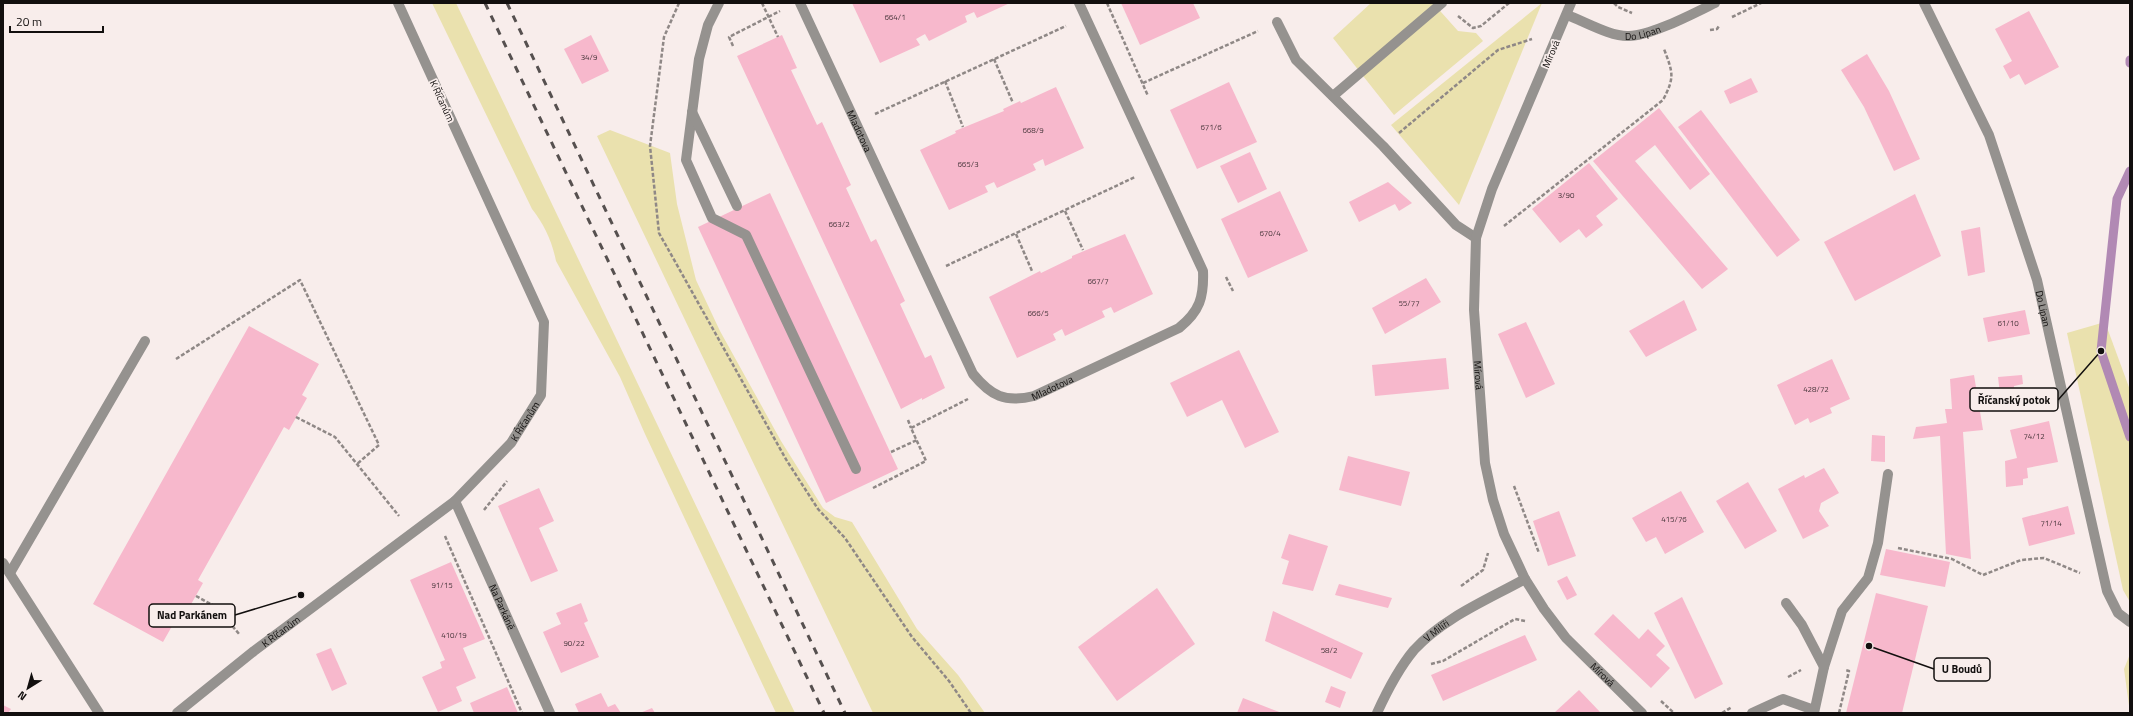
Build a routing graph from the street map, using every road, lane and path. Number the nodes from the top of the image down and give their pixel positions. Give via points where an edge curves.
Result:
1 (398, 3) edge
2 (679, 3) edge
3 (719, 3) edge
4 (762, 3) edge
5 (800, 3) edge
6 (1079, 3) edge
7 (1442, 3) edge
8 (1509, 3) edge
9 (1571, 3) edge
10 (1715, 3) edge
11 (1761, 3) edge
12 (1924, 3) edge
13 (1110, 9) dead end
14 (783, 10) dead end
15 (1568, 15) junction
16 (769, 17) junction
17 (1086, 17) junction
18 (1727, 19) dead end
19 (1277, 22) joint
20 (1720, 22) dead end
21 (1706, 28) dead end
22 (778, 37) dead end
23 (1537, 37) dead end
24 (1671, 45) dead end
25 (733, 46) dead end
26 (994, 59) junction
27 (945, 81) junction
28 (1143, 83) dead end
29 (1333, 96) junction
30 (1013, 104) dead end
31 (692, 112) junction
32 (856, 122) junction
33 (964, 127) dead end
34 (1383, 146) junction
35 (1155, 168) junction
36 (737, 206) dead end
37 (1064, 211) junction
38 (1501, 228) dead end
39 (1016, 234) junction
40 (1476, 238) junction
41 (1083, 250) dead end
42 (1032, 271) dead end
43 (927, 275) junction
44 (144, 341) dead end
45 (176, 359) dead end
46 (986, 390) junction
47 (296, 417) dead end
48 (908, 420) dead end
49 (911, 428) junction
50 (917, 440) junction
51 (891, 452) dead end
52 (357, 464) junction
53 (856, 469) dead end
54 (1888, 474) dead end
55 (1513, 483) dead end
56 (873, 488) dead end
57 (455, 501) junction
58 (412, 532) junction
59 (440, 533) dead end
60 (444, 537) dead end
61 (1878, 544) junction
62 (1539, 554) dead end
63 (3, 563) edge
64 (10, 573) junction
65 (2086, 575) dead end
66 (1525, 579) junction
67 (196, 596) dead end
68 (1786, 603) dead end
69 (2130, 622) edge
70 (1530, 626) dead end
71 (254, 650) junction
72 (1414, 650) junction
73 (1824, 667) junction
74 (1658, 698) dead end
75 (1814, 711) edge
76 (99, 713) edge
77 (178, 713) edge
78 (550, 713) edge
79 (971, 713) edge
80 (1378, 713) edge
81 (1642, 713) edge
82 (1674, 713) edge
83 (1752, 713) edge

1 - 57 street, K Říčanům via 544,322 541,395 511,443
2 - 79 path via 664,37 650,146 659,233 786,460 810,497 846,538 912,637 949,681
3 - 31 street via 708,25 699,59
4 - 16 path
5 - 32 street, Mladotova
6 - 17 street, Mladotova
7 - 8 path via 1473,28 1480,26
7 - 29 street
9 - 15 street, Mírová
10 - 15 street, Do Lipan via 1657,29 1628,36 1609,32
11 - 18 path
12 - 69 street, Do Lipan via 1989,135 2037,280 2107,591 2118,613
13 - 17 path
14 - 16 path
15 - 40 street, Mírová via 1492,189
16 - 22 path
16 - 25 path via 729,37
17 - 26 path
17 - 35 street, Mladotova
19 - 28 path
19 - 29 street via 1296,60
20 - 21 path via 1717,29 1711,31
23 - 34 path via 1498,50
24 - 38 path via 1664,48 1671,66 1672,82 1662,100
26 - 27 path
26 - 30 path
27 - 32 path
27 - 33 path
29 - 34 street
31 - 36 street
31 - 53 street via 686,160 712,218 746,235
32 - 43 street, Mladotova
34 - 40 street via 1456,225
35 - 37 path
35 - 46 street, Mladotova via 1203,271 1204,289 1197,309 1189,320 1179,328 1034,396 1020,400 1002,398
37 - 39 path
37 - 41 path
39 - 42 path
39 - 43 path
40 - 66 street, Mírová via 1474,310 1485,463 1504,534
43 - 46 street, Mladotova via 973,374
44 - 64 street
45 - 52 path via 300,280 379,445
46 - 49 path
47 - 52 path via 335,437
48 - 49 path
49 - 50 path
50 - 51 path
50 - 56 path via 926,461
52 - 58 path
54 - 61 street
55 - 62 path
57 - 58 street, K Říčanům
57 - 78 street, Na Parkáně
58 - 71 street, K Říčanům
59 - 60 path
61 - 65 path via 1952,559 1983,575 2021,560 2044,558
61 - 73 street via 1868,578 1842,611
63 - 64 street
64 - 76 street
66 - 72 street, V Milíři via 1446,623
66 - 81 street, Mírová via 1566,638
67 - 71 path via 216,607
68 - 73 street via 1802,625
70 - 72 path via 1525,621 1515,619 1444,662 1430,664
71 - 77 street, K Říčanům
72 - 80 street, V Milíři via 1386,691
73 - 75 street
74 - 82 path
75 - 83 street via 1783,699

